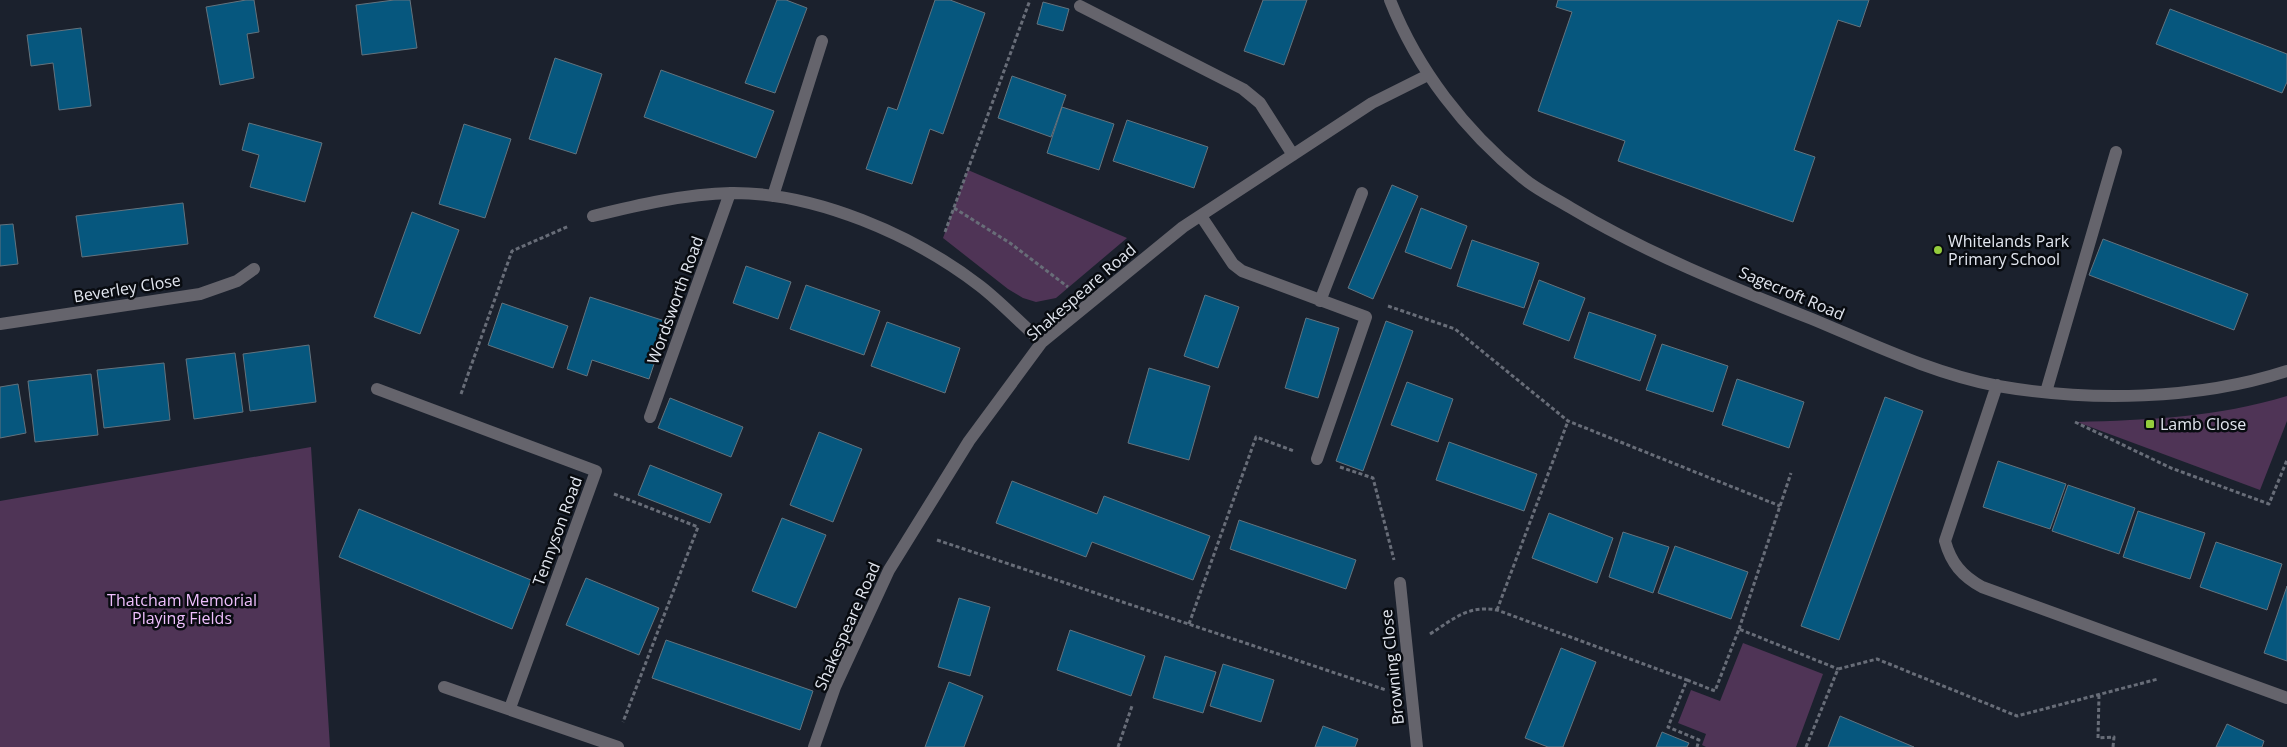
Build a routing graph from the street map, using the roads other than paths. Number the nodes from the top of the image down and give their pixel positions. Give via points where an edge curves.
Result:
1 (1390, 0) edge
2 (1080, 6) dead end
3 (822, 41) dead end
4 (1428, 75) junction
5 (2116, 152) dead end
6 (1293, 155) junction
7 (730, 193) junction
8 (1362, 193) dead end
9 (773, 196) junction
10 (593, 216) road end
11 (1200, 216) junction
12 (254, 269) dead end
13 (1320, 301) junction
14 (0, 324) edge
15 (1042, 342) junction
16 (2287, 370) edge
17 (1996, 385) junction
18 (377, 389) dead end
19 (2046, 392) junction
20 (650, 417) dead end
21 (1317, 459) road end
22 (1400, 583) road end
23 (444, 688) dead end
24 (2287, 698) edge
25 (510, 708) junction
26 (616, 746) edge
27 (814, 747) edge
28 (1417, 747) edge

1 - 4 street, Sagecroft Road
2 - 6 street via 1243,89 1260,103
3 - 9 street
4 - 6 street, Shakespeare Road via 1372,103
4 - 17 street, Sagecroft Road via 1459,114 1524,178 1599,224 1776,305 1941,371
5 - 19 street
6 - 11 street, Shakespeare Road
7 - 9 street
7 - 10 street via 654,202
7 - 20 street, Wordsworth Road
8 - 13 street
9 - 15 street via 819,206 864,222 936,256 981,287
11 - 13 street via 1232,264 1242,271
11 - 15 street, Shakespeare Road
12 - 14 street, Beverley Close via 237,282 200,294
13 - 21 street via 1366,318
15 - 27 street, Shakespeare Road via 969,441 884,579 835,688
16 - 19 street, Sagecroft Road via 2204,390 2127,396
17 - 19 street, Sagecroft Road
17 - 24 street via 1945,541 1956,567 1967,579
18 - 25 street, Tennyson Road via 596,470
22 - 28 street, Browning Close
23 - 25 street
25 - 26 street

